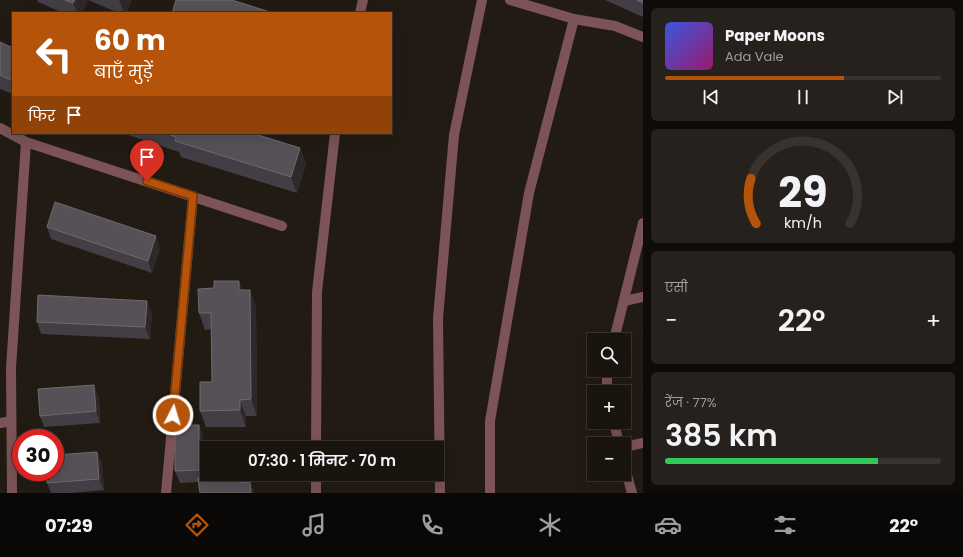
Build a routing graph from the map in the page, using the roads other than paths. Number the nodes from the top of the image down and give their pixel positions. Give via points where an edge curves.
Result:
1 (363, 0) edge
2 (482, 0) edge
3 (510, 0) edge
4 (360, 12) edge
5 (574, 19) junction
6 (643, 37) edge
7 (0, 128) edge
8 (335, 134) edge
9 (26, 142) junction
10 (193, 196) junction
11 (643, 223) edge
12 (282, 226) dead end
13 (643, 297) edge
14 (624, 301) junction
15 (616, 333) edge
16 (11, 421) junction
17 (0, 423) edge
18 (316, 441) edge
19 (643, 444) edge
20 (631, 446) edge
21 (316, 481) edge
22 (629, 481) edge
23 (12, 493) edge
24 (166, 493) edge
25 (316, 493) edge
26 (440, 493) edge
27 (490, 493) edge
28 (632, 493) edge

1 - 4 street
2 - 26 street via 454,135 439,310
3 - 5 street
5 - 6 street via 615,26
5 - 27 street via 529,193 490,421
7 - 9 street
8 - 18 street via 317,292
9 - 10 street
9 - 16 street via 11,368
10 - 12 street
10 - 24 street
11 - 14 street
13 - 14 street
14 - 15 street
16 - 17 street
16 - 23 street
19 - 20 street
21 - 25 street
22 - 28 street

